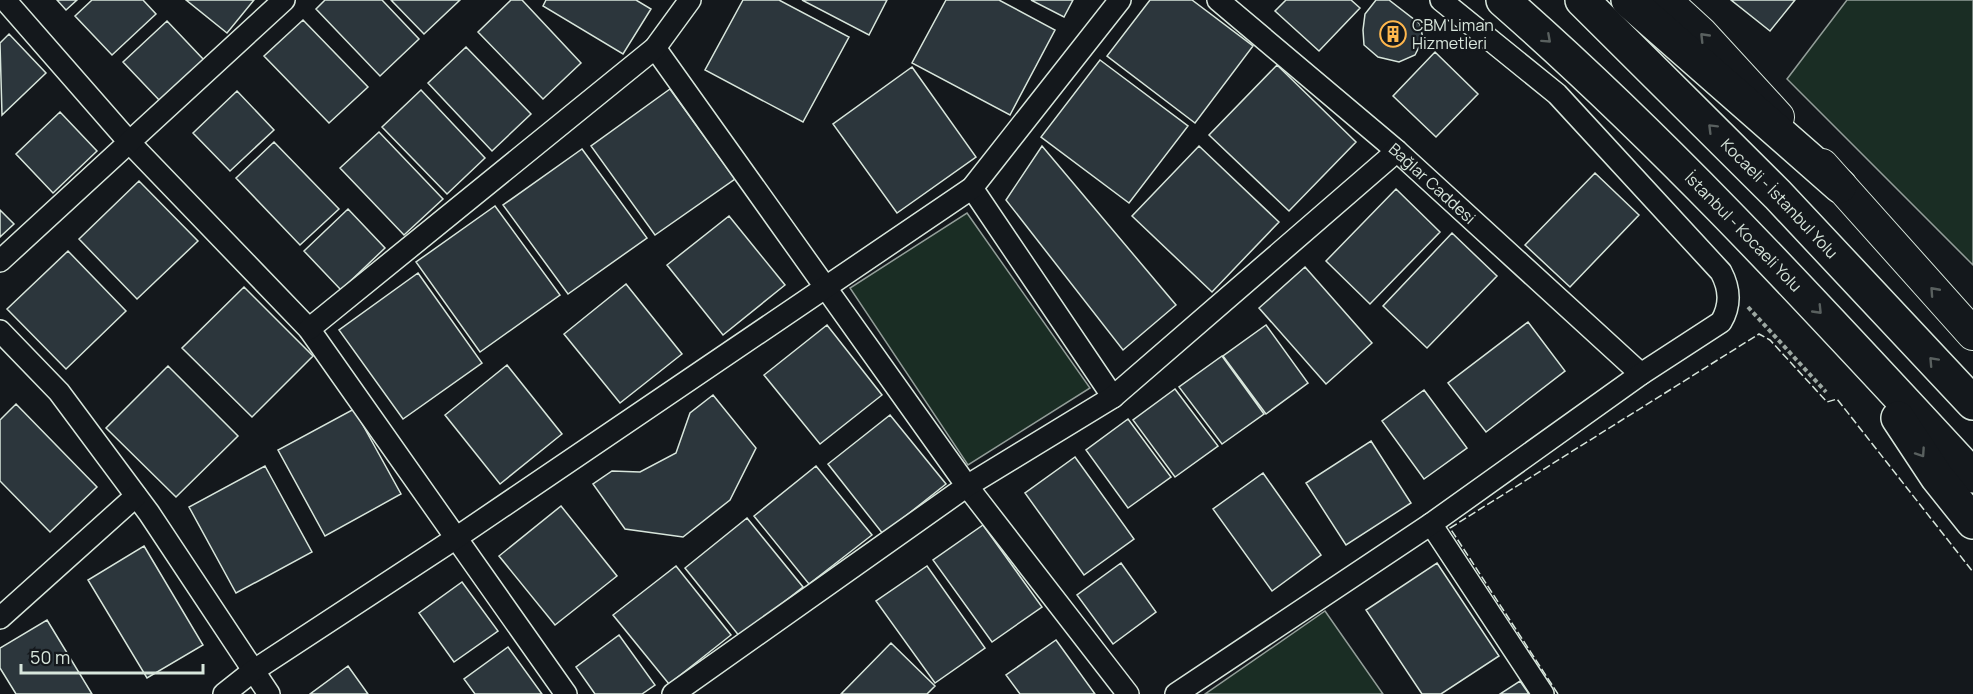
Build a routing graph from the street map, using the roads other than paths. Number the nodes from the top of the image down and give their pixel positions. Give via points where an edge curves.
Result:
1 (5, 0) edge
2 (284, 0) edge
3 (690, 0) edge
4 (1120, 0) edge
5 (1218, 0) edge
6 (1441, 0) edge
7 (1503, 0) edge
8 (1582, 0) edge
9 (1628, 0) edge
10 (1665, 0) edge
11 (655, 48) junction
12 (130, 143) junction
13 (1397, 151) junction
14 (1840, 186) junction
15 (972, 188) junction
16 (0, 261) edge
17 (825, 289) junction
18 (309, 329) junction
19 (0, 331) edge
20 (1973, 334) edge
21 (1857, 350) junction
22 (1641, 374) junction
23 (1113, 397) junction
24 (1973, 404) edge
25 (1973, 476) edge
26 (967, 486) junction
27 (136, 496) junction
28 (1973, 522) edge
29 (1431, 524) junction
30 (456, 538) junction
31 (0, 618) edge
32 (253, 671) junction
33 (224, 694) edge
34 (269, 694) edge
35 (566, 694) edge
36 (673, 694) edge
37 (1128, 694) edge
38 (1176, 694) edge
39 (1543, 694) edge

1 - 12 street
2 - 12 street
3 - 11 street
4 - 15 street
5 - 13 street, Bağlar Caddesi
6 - 22 street via 1557,94 1721,272 1728,286 1728,310 1721,322
7 -> 21 highway, İstanbul - Kocaeli Yolu via 1607,94
24 -> 8 highway, Kocaeli - İstanbul Yolu via 1778,195
9 - 14 highway
14 -> 10 main road via 1747,81
11 - 17 street
11 - 18 street
12 - 16 street
12 - 18 street
13 - 22 street, Bağlar Caddesi
13 - 23 street
20 -> 14 main road
15 - 17 street
15 - 23 street
17 - 26 street
17 - 30 street
18 - 30 street
19 - 27 street via 59,392
21 - 25 highway, İstanbul - Kocaeli Yolu
21 -> 28 highway via 1910,436
22 - 29 street
23 - 26 street
26 - 36 street
26 - 37 street
27 - 31 street
27 - 32 street
29 - 38 street
29 - 39 street
30 - 32 street
30 - 35 street
32 - 33 street
32 - 34 street

